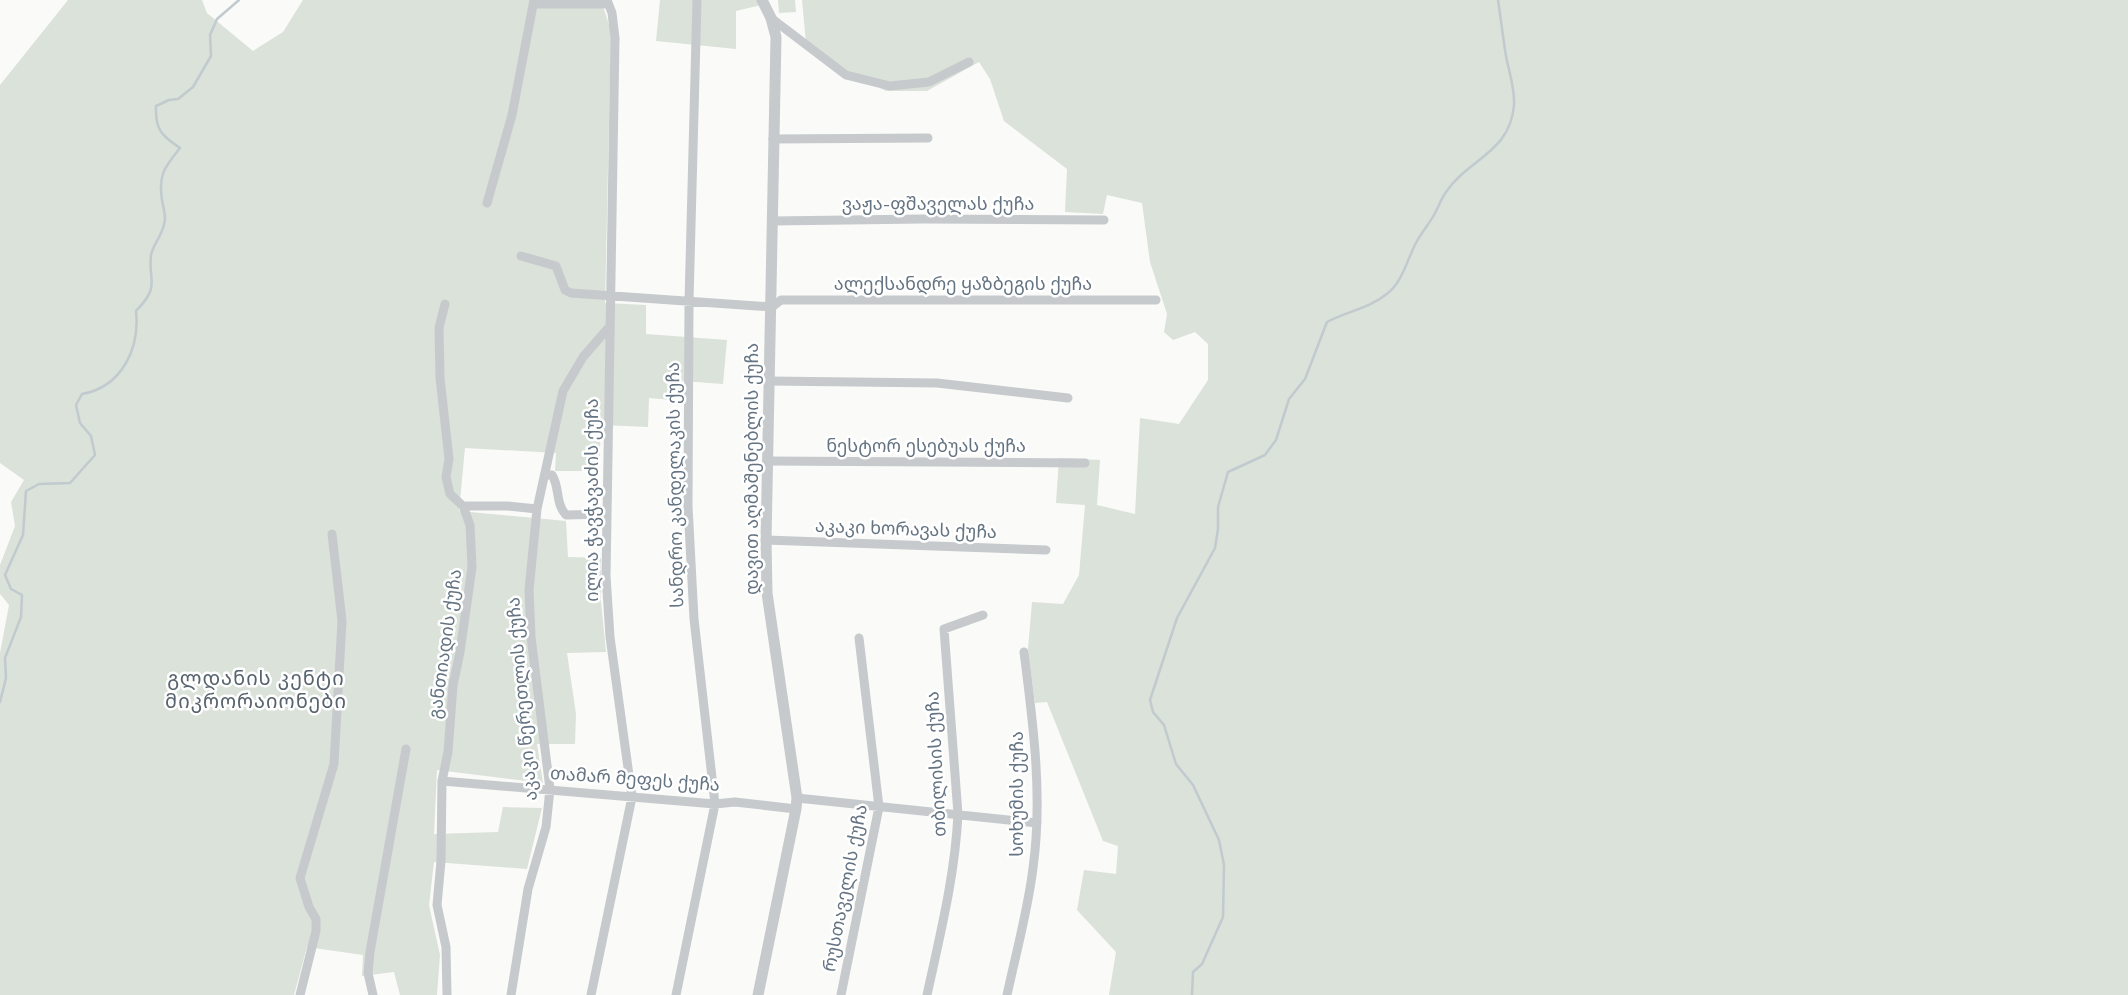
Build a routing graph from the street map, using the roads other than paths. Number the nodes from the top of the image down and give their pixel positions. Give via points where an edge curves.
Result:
1 (697, 0) edge
2 (762, 0) edge
3 (534, 2) edge
4 (608, 2) edge
5 (771, 18) junction
6 (969, 62) dead end
7 (928, 138) dead end
8 (773, 139) junction
9 (487, 203) dead end
10 (1104, 220) dead end
11 (772, 222) junction
12 (521, 256) dead end
13 (610, 295) junction
14 (1156, 300) dead end
15 (689, 301) junction
16 (445, 304) dead end
17 (772, 307) junction
18 (610, 326) junction
19 (769, 381) junction
20 (1068, 398) dead end
21 (767, 461) junction
22 (1085, 464) dead end
23 (545, 474) junction
24 (463, 506) junction
25 (537, 510) junction
26 (607, 514) junction
27 (332, 534) dead end
28 (766, 540) junction
29 (1046, 550) dead end
30 (983, 616) dead end
31 (859, 638) dead end
32 (1024, 652) dead end
33 (406, 749) dead end
34 (442, 781) junction
35 (550, 789) junction
36 (632, 797) junction
37 (715, 804) junction
38 (796, 804) junction
39 (879, 807) junction
40 (958, 814) junction
41 (1037, 823) junction
42 (300, 995) edge
43 (372, 995) edge
44 (447, 995) edge
45 (511, 995) edge
46 (591, 995) edge
47 (676, 995) edge
48 (758, 995) edge
49 (841, 995) edge
50 (927, 995) edge
51 (1007, 995) edge

1 - 15 street, სანდრო კანდელაკის ქუჩა
2 - 5 street, დავით აღმაშენებლის ქუჩა
3 - 4 street
3 - 9 street via 512,115
4 - 13 street, ილია ჭავჭავაძის ქუჩა via 615,38
5 - 6 street via 846,75 890,86 929,82
5 - 8 street, დავით აღმაშენებლის ქუჩა via 776,37
7 - 8 street
8 - 11 street, დავით აღმაშენებლის ქუჩა
10 - 11 street, ვაჟა-ფშაველას ქუჩა
11 - 17 street, დავით აღმაშენებლის ქუჩა
12 - 13 street via 556,266 565,290 571,293
13 - 15 street
13 - 18 street, ილია ჭავჭავაძის ქუჩა
14 - 17 street, ალექსანდრე ყაზბეგის ქუჩა via 781,300
15 - 17 street
15 - 37 street, სანდრო კანდელაკის ქუჩა via 688,506 694,619
16 - 24 street, განთიადის ქუჩა via 439,328 440,378 449,459 446,477 450,494
17 - 19 street, დავით აღმაშენებლის ქუჩა
18 - 23 street, აკაკი წერეთლის ქუჩა via 583,357 563,390
18 - 26 street, ილია ჭავჭავაძის ქუჩა
19 - 20 street via 937,383
19 - 21 street, დავით აღმაშენებლის ქუჩა
21 - 22 street, ნესტორ ესებუას ქუჩა
21 - 28 street, დავით აღმაშენებლის ქუჩა
23 - 25 street, აკაკი წერეთლის ქუჩა
23 - 26 street via 555,479 558,501 566,515
24 - 25 street
24 - 34 street, განთიადის ქუჩა via 470,525 472,567
25 - 35 street, აკაკი წერეთლის ქუჩა via 528,590
26 - 36 street, ილია ჭავჭავაძის ქუჩა via 606,576 610,637
27 - 42 street via 342,621 334,764 300,878 316,918 316,930
28 - 29 street, აკაკი ხორავას ქუჩა
28 - 38 street, დავით აღმაშენებლის ქუჩა via 767,593
30 - 40 street, თბილისის ქუჩა via 944,629
31 - 39 street, რუსთაველის ქუჩა
32 - 41 street, სოხუმის ქუჩა via 1034,731
33 - 43 street via 370,952 368,973
34 - 35 street, თამარ მეფეს ქუჩა
34 - 44 street, განთიადის ქუჩა via 437,905 446,947
35 - 36 street, თამარ მეფეს ქუჩა
35 - 45 street, აკაკი წერეთლის ქუჩა via 546,827 528,889
36 - 37 street, თამარ მეფეს ქუჩა
36 - 46 street, ილია ჭავჭავაძის ქუჩა
37 - 38 street, თამარ მეფეს ქუჩა
37 - 47 street, სანდრო კანდელაკის ქუჩა
38 - 39 street, თამარ მეფეს ქუჩა
38 - 48 street, დავით აღმაშენებლის ქუჩა
39 - 40 street, თამარ მეფეს ქუჩა
39 - 49 street, რუსთაველის ქუჩა
40 - 41 street, თამარ მეფეს ქუჩა
40 - 50 street, თბილისის ქუჩა via 950,886
41 - 51 street, სოხუმის ქუჩა via 1033,869

